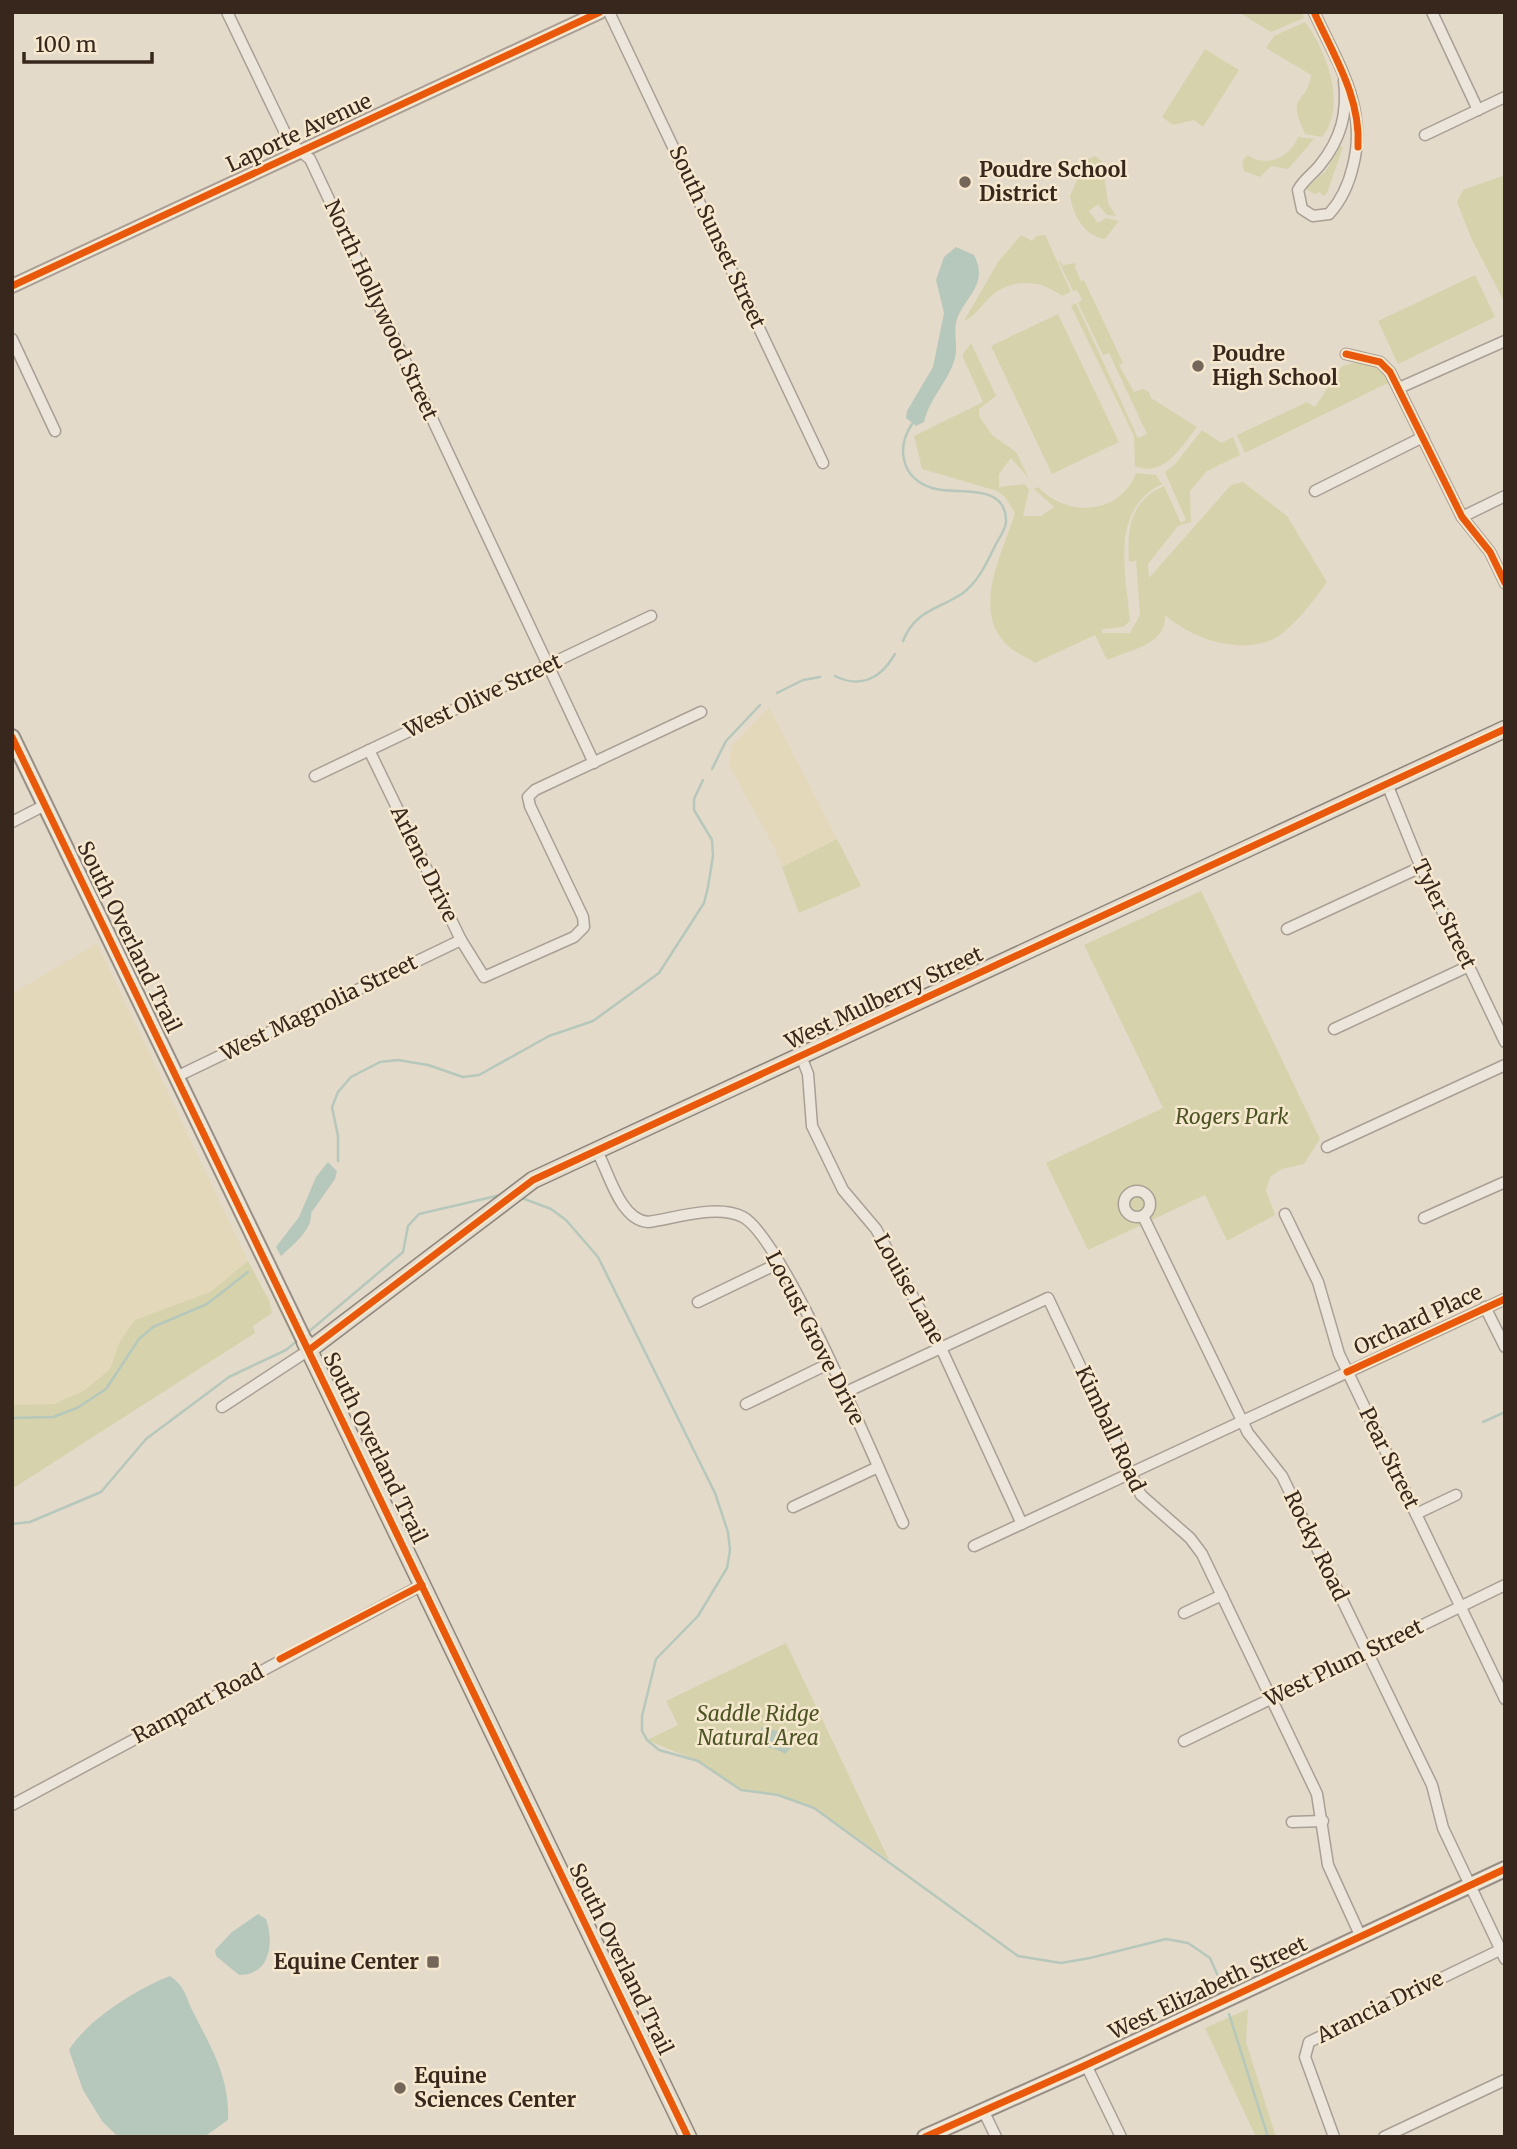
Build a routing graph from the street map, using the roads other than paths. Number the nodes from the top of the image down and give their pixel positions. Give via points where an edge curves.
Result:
1 (227, 12) edge
2 (600, 12) edge
3 (609, 12) edge
4 (1314, 12) edge
5 (1432, 12) edge
6 (1344, 80) junction
7 (1505, 97) edge
8 (1478, 110) junction
9 (1425, 135) dead end
10 (302, 151) junction
11 (12, 286) edge
12 (12, 340) edge
13 (1505, 341) edge
14 (1346, 354) dead end
15 (1399, 388) junction
16 (55, 431) dead end
17 (1423, 437) junction
18 (823, 463) dead end
19 (1315, 491) dead end
20 (1505, 496) edge
21 (1462, 517) junction
22 (1505, 583) edge
23 (651, 617) dead end
24 (547, 667) junction
25 (701, 712) dead end
26 (1505, 729) edge
27 (12, 737) edge
28 (369, 750) junction
29 (594, 762) junction
30 (316, 776) dead end
31 (1387, 784) junction
32 (45, 805) junction
33 (12, 822) edge
34 (1421, 867) junction
35 (1287, 929) dead end
36 (461, 940) junction
37 (1469, 966) junction
38 (1334, 1029) dead end
39 (1505, 1042) edge
40 (801, 1056) junction
41 (1505, 1065) edge
42 (176, 1077) junction
43 (1328, 1147) dead end
44 (597, 1151) junction
45 (1505, 1182) edge
46 (1285, 1214) dead end
47 (1143, 1216) dead end
48 (1424, 1219) dead end
49 (779, 1263) junction
50 (1505, 1299) edge
51 (698, 1302) dead end
52 (1485, 1307) junction
53 (305, 1341) junction
54 (1505, 1347) edge
55 (941, 1348) junction
56 (830, 1363) junction
57 (1347, 1373) junction
58 (844, 1393) junction
59 (746, 1404) dead end
60 (222, 1406) dead end
61 (1243, 1422) junction
62 (878, 1467) junction
63 (1130, 1474) junction
64 (1456, 1495) dead end
65 (793, 1507) dead end
66 (1416, 1514) junction
67 (903, 1523) dead end
68 (1022, 1524) junction
69 (974, 1546) dead end
70 (1505, 1585) edge
71 (422, 1586) junction
72 (1222, 1595) junction
73 (1460, 1606) junction
74 (1185, 1613) dead end
75 (1367, 1651) junction
76 (1272, 1699) junction
77 (1505, 1699) edge
78 (1184, 1741) dead end
79 (12, 1805) edge
80 (1323, 1821) junction
81 (1292, 1822) dead end
82 (1505, 1869) edge
83 (1470, 1885) junction
84 (1360, 1935) junction
85 (1503, 1952) edge
86 (1086, 2065) junction
87 (1505, 2080) edge
88 (983, 2110) junction
89 (688, 2137) edge
90 (925, 2137) edge
91 (996, 2137) edge
92 (1121, 2137) edge
93 (1334, 2137) edge
94 (1384, 2137) edge

1 - 10 street, North Hollywood Street via 290,143
2 - 10 street, Laporte Avenue
3 - 18 street, South Sunset Street
4 - 6 street
5 - 8 street
6 - 6 street via 1346,104 1340,132 1298,190 1302,209 1313,216 1329,214 1335,208 1358,147 1356,106
7 - 8 street
8 - 9 street
10 - 11 street, Laporte Avenue
10 - 24 street, North Hollywood Street via 310,159
12 - 16 street
13 - 15 street
14 - 15 street via 1380,362
15 - 17 street
17 - 19 street
17 - 21 street
20 - 21 street
21 - 22 street via 1490,552
23 - 24 street, West Olive Street
24 - 28 street, West Olive Street
24 - 29 street, North Hollywood Street
25 - 29 street
26 - 31 main road, West Mulberry Street
27 - 32 main road, South Overland Trail
28 - 30 street, West Olive Street
28 - 36 street, Arlene Drive
29 - 36 street, Arlene Drive via 528,797 584,927 574,937 484,976
31 - 34 street, Tyler Street
31 - 40 main road, West Mulberry Street
32 - 33 street
32 - 42 main road, South Overland Trail
34 - 35 street
34 - 37 street, Tyler Street
36 - 42 street, West Magnolia Street
37 - 38 street
37 - 39 street, Tyler Street
40 - 44 main road, West Mulberry Street
40 - 55 street, Louise Lane via 808,1074 810,1119 834,1172 876,1229
41 - 43 street
42 - 53 main road, South Overland Trail
44 - 49 street, Locust Grove Drive via 633,1218 648,1222 719,1212 737,1215 759,1231
44 - 53 main road, West Mulberry Street via 507,1197
45 - 48 street
46 - 57 street, Pear Street via 1318,1282
47 - 61 street, Rocky Road
49 - 51 street
49 - 56 street, Locust Grove Drive
50 - 52 street, Orchard Place
52 - 54 street
52 - 57 street, Orchard Place
53 - 60 street, West Mulberry Street
53 - 71 main road, South Overland Trail
55 - 58 street, Kimball Road
55 - 63 street, Kimball Road via 1048,1298
55 - 68 street, Louise Lane
56 - 58 street, Locust Grove Drive
56 - 59 street
57 - 61 street, Orchard Place
57 - 66 street, Pear Street
58 - 62 street, Locust Grove Drive
61 - 63 street, Orchard Place
61 - 75 street, Rocky Road via 1282,1476
62 - 65 street
62 - 67 street, Locust Grove Drive
63 - 68 street, Orchard Place
63 - 72 street, Kimball Road via 1145,1502 1196,1545
64 - 66 street
66 - 73 street, Pear Street
68 - 69 street, Orchard Place
70 - 73 street, West Plum Street
71 - 79 street, Rampart Road
71 - 89 main road, South Overland Trail
72 - 74 street
72 - 76 street, Kimball Road
73 - 75 street, West Plum Street
73 - 77 street, Pear Street
75 - 76 street, West Plum Street
75 - 83 street, Rocky Road via 1432,1786 1443,1828
76 - 78 street, West Plum Street
76 - 80 street, Kimball Road via 1317,1794
80 - 81 street
80 - 84 street, Kimball Road via 1332,1876
82 - 83 main road, West Elizabeth Street
83 - 84 main road, West Elizabeth Street
83 - 85 street, Rocky Road
84 - 86 main road, West Elizabeth Street
85 - 93 street, Arancia Drive via 1309,2042 1305,2057
86 - 88 main road, West Elizabeth Street
86 - 92 street
87 - 94 street
88 - 90 main road, West Elizabeth Street
88 - 91 street

